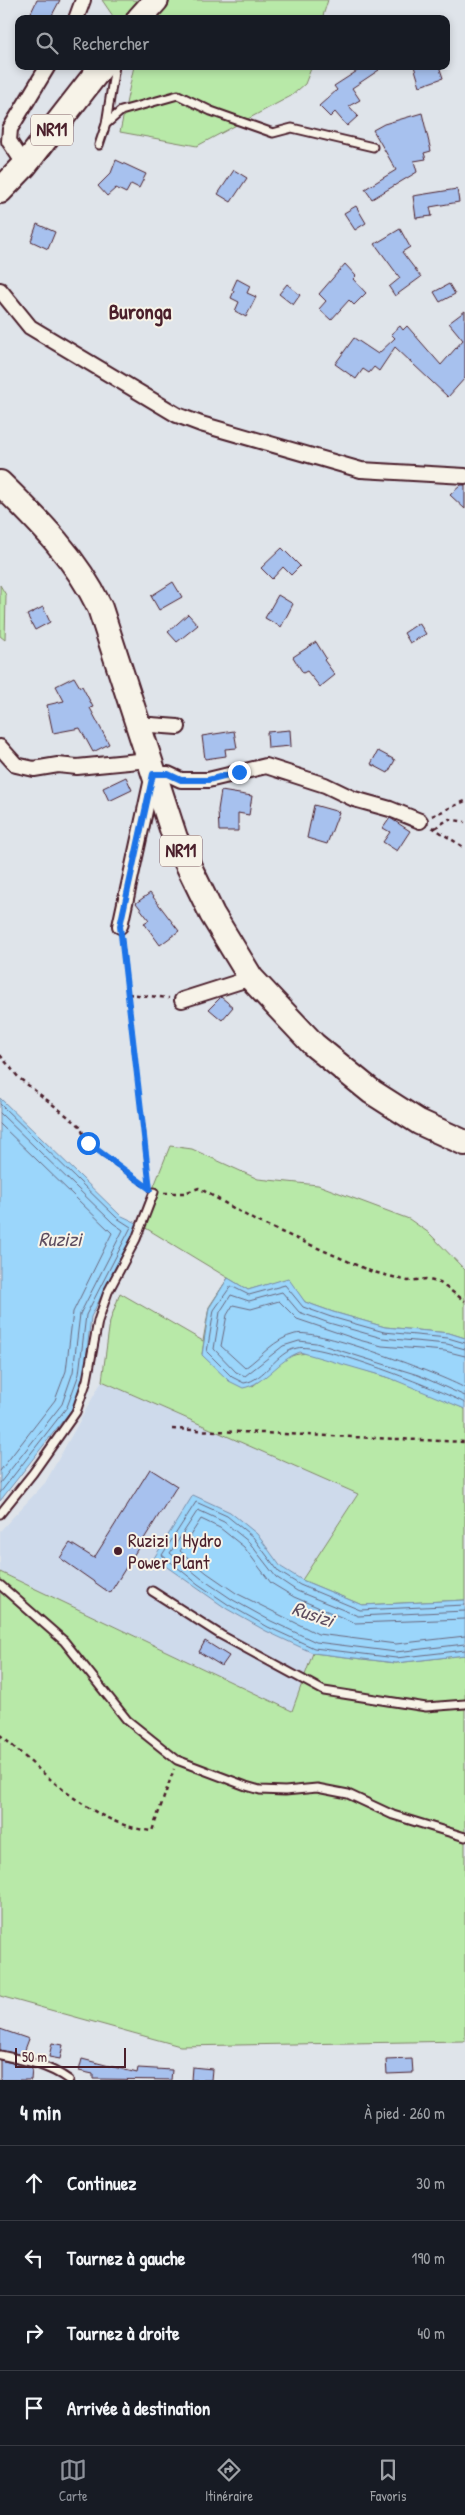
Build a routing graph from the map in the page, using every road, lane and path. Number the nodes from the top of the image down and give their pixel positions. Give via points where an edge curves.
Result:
1 (83, 0) edge
2 (156, 0) edge
3 (77, 15) edge
4 (143, 15) edge
5 (46, 70) edge
6 (99, 70) edge
7 (114, 70) edge
8 (106, 124) junction
9 (99, 145) dead end
10 (373, 147) dead end
11 (25, 165) junction
12 (0, 191) edge
13 (0, 290) edge
14 (465, 476) edge
15 (0, 483) edge
16 (137, 724) junction
17 (178, 727) dead end
18 (0, 747) edge
19 (151, 767) junction
20 (465, 801) edge
21 (420, 821) junction
22 (465, 822) edge
23 (436, 828) junction
24 (465, 848) edge
25 (120, 926) joint
26 (251, 978) junction
27 (128, 994) junction
28 (182, 1000) joint
29 (0, 1055) edge
30 (465, 1143) edge
31 (152, 1191) junction
32 (465, 1301) edge
33 (172, 1429) dead end
34 (465, 1442) edge
35 (0, 1514) edge
36 (0, 1585) edge
37 (152, 1591) dead end
38 (465, 1704) edge
39 (0, 1735) edge
40 (177, 1760) junction
41 (465, 1838) edge
42 (0, 2054) edge
43 (69, 2080) edge

1 - 3 street
2 - 4 highway
5 - 11 street via 10,130 10,141
6 - 11 highway, NR11
7 - 8 lane
8 - 9 lane
8 - 10 lane via 121,111 178,95 210,112 273,133 292,128
11 - 12 highway, NR11
13 - 14 street via 30,327 177,415 361,470
15 - 16 highway, NR11 via 59,543 92,591
16 - 17 street
16 - 19 highway, NR11
18 - 19 street via 16,765 34,770 58,765
19 - 21 street via 181,780 208,780 266,766
19 - 25 street
19 - 26 highway, NR11 via 175,838 212,914
20 - 21 path
21 - 23 path
22 - 23 path via 449,819
23 - 24 path
25 - 27 path
26 - 28 street
26 - 30 highway, NR11 via 314,1045 372,1092 419,1122
27 - 28 path
27 - 31 path via 137,1096
29 - 31 path via 19,1078 80,1126 88,1143
31 - 32 path via 184,1193 200,1188 254,1220 370,1271 408,1282 426,1279 440,1283
31 - 35 lane via 136,1239 108,1292 98,1321 87,1380 76,1412
33 - 34 path
36 - 40 lane via 64,1641 127,1720
37 - 38 lane via 221,1635 324,1691 426,1707
39 - 40 path via 82,1805 134,1829 152,1830
40 - 41 lane via 260,1790 317,1788 348,1794 393,1815
42 - 43 lane via 60,2073

